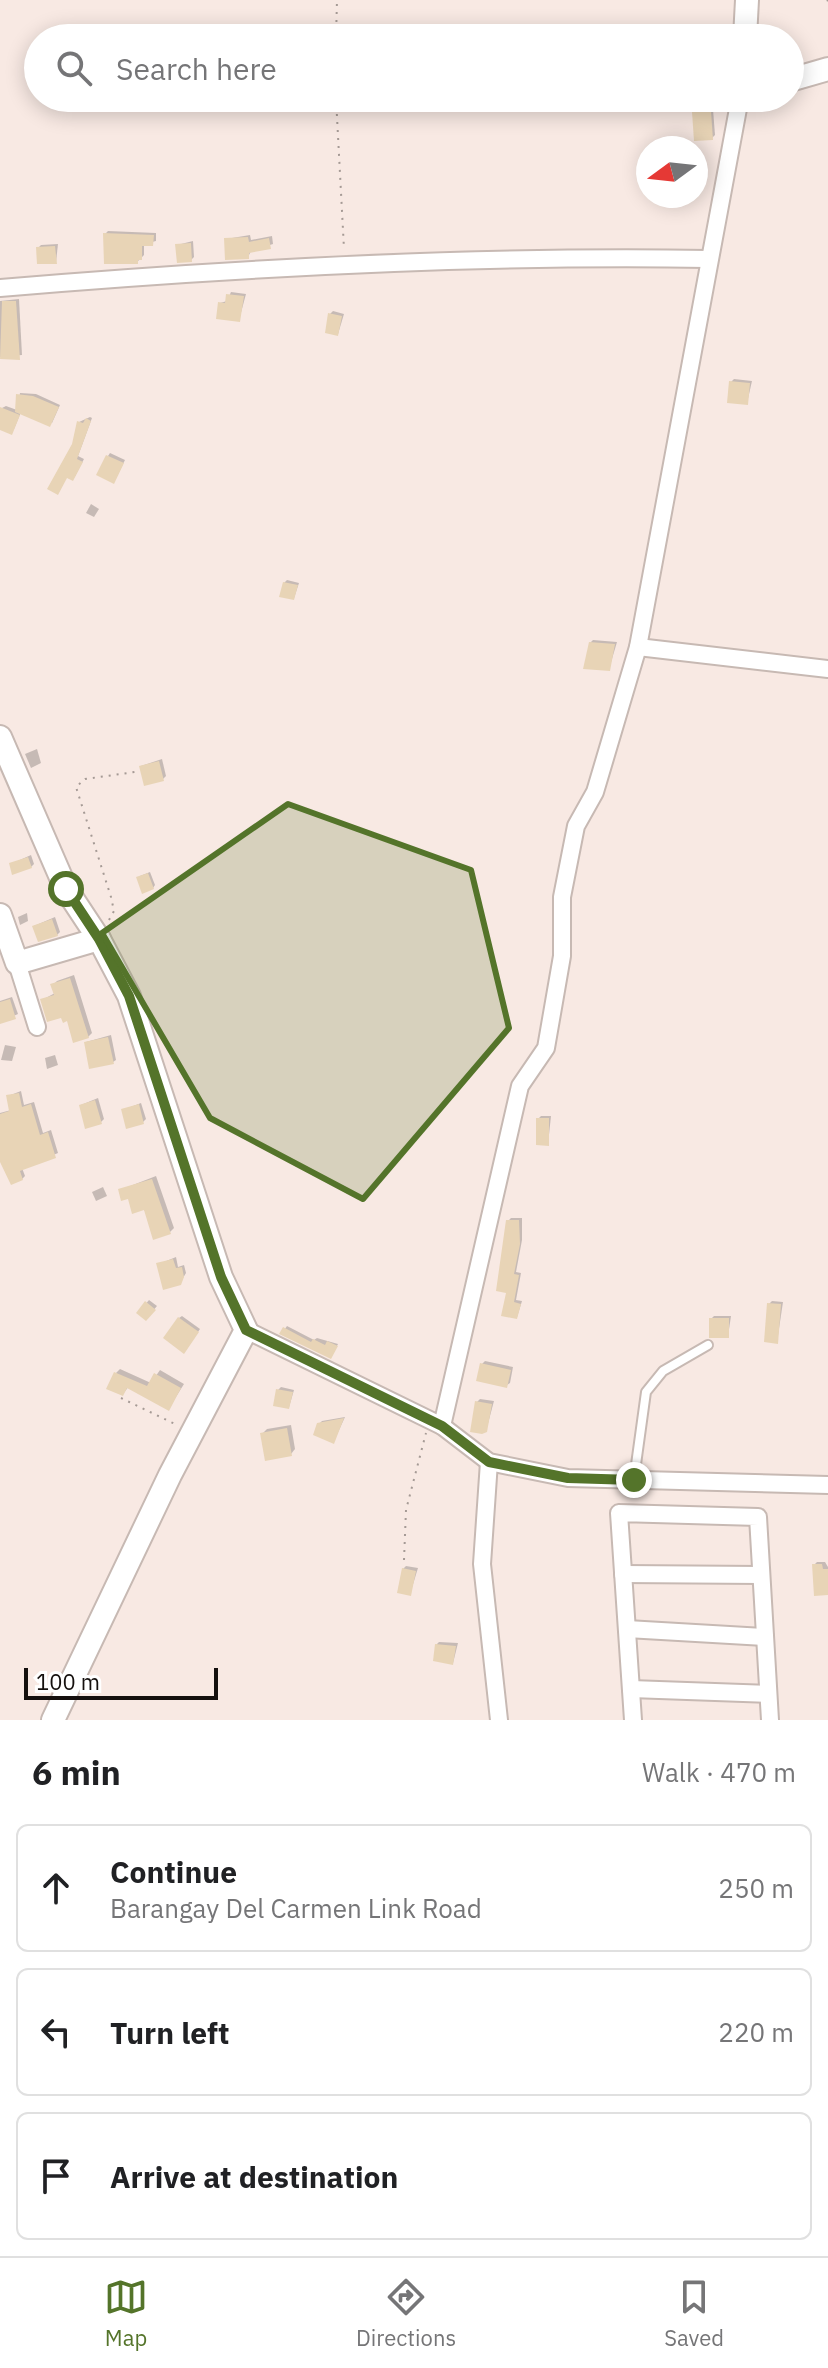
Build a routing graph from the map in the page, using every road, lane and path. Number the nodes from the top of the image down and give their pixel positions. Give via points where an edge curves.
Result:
1 (337, 0) edge
2 (747, 0) edge
3 (336, 24) edge
4 (746, 24) edge
5 (828, 69) edge
6 (804, 76) edge
7 (337, 112) edge
8 (737, 112) edge
9 (708, 259) junction
10 (345, 268) junction
11 (0, 288) edge
12 (638, 647) junction
13 (828, 669) edge
14 (0, 737) edge
15 (135, 772) dead end
16 (0, 915) edge
17 (99, 939) junction
18 (17, 963) junction
19 (37, 1027) dead end
20 (246, 1330) junction
21 (708, 1345) dead end
22 (121, 1398) dead end
23 (436, 1423) junction
24 (192, 1433) junction
25 (489, 1462) junction
26 (634, 1480) junction
27 (828, 1485) edge
28 (404, 1560) dead end
29 (623, 1574) junction
30 (761, 1575) junction
31 (627, 1629) junction
32 (765, 1637) junction
33 (631, 1689) junction
34 (768, 1694) junction
35 (53, 1720) edge
36 (499, 1720) edge
37 (633, 1720) edge
38 (770, 1720) edge

1 - 3 path
2 - 4 street
5 - 6 street
7 - 10 path
8 - 9 street
9 - 10 street via 546,257
9 - 12 street
10 - 11 street via 224,269
12 - 13 street
12 - 23 street via 595,792 576,826 562,897 562,956 546,1048 520,1086
14 - 17 street via 66,889
15 - 17 path via 85,779 76,787 114,911
16 - 18 street
17 - 18 street
17 - 20 street via 129,996 221,1277
18 - 19 street
20 - 23 street
20 - 24 street
21 - 26 lane via 663,1371 646,1392
22 - 24 path
23 - 25 street
23 - 28 path via 406,1510
24 - 35 street
25 - 26 street via 568,1478
25 - 36 street via 482,1564
26 - 27 street
29 - 30 street
29 - 30 street via 619,1513 758,1517
29 - 31 street
30 - 32 street
31 - 32 street
31 - 33 street
32 - 34 street
33 - 34 street
33 - 37 street
34 - 38 street

